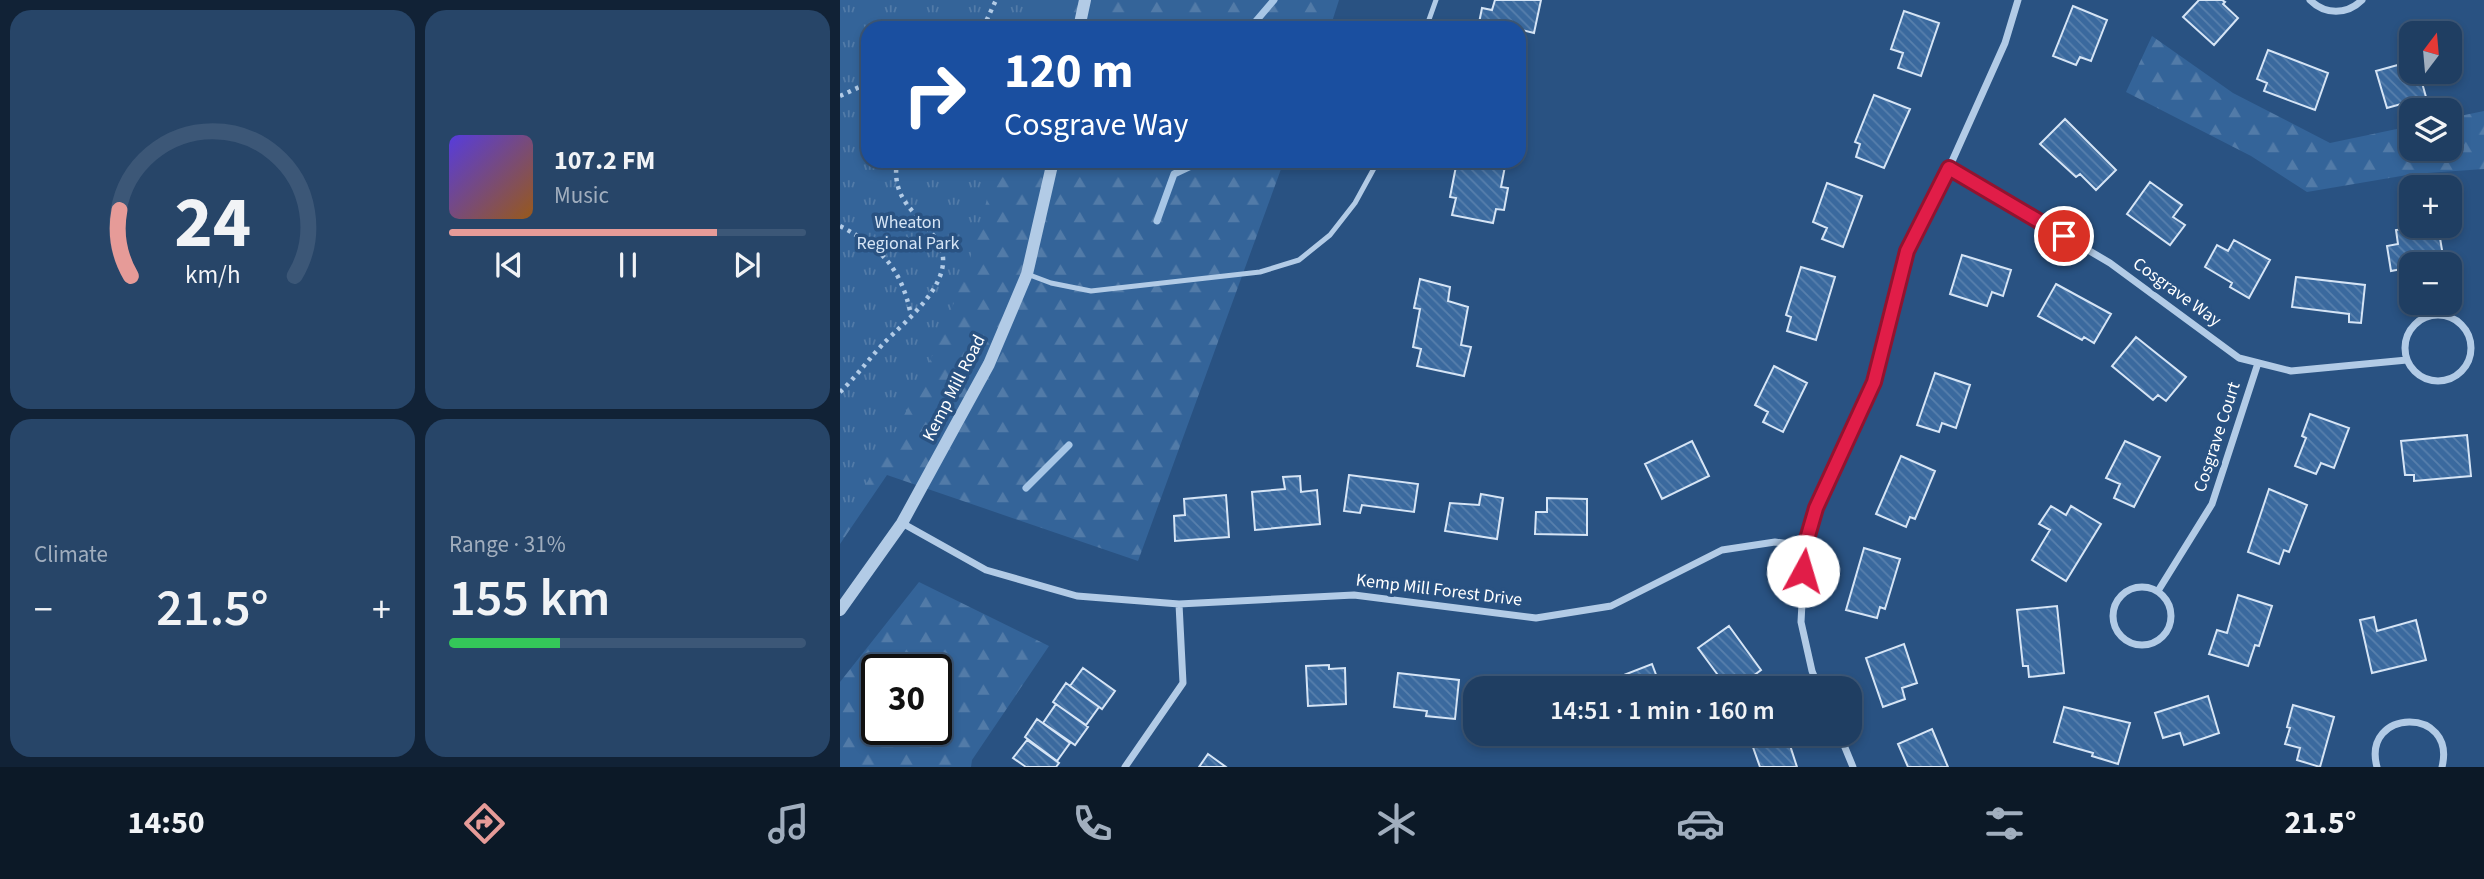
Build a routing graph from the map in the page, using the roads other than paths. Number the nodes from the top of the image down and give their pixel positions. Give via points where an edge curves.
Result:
1 (1085, 0) edge
2 (1436, 0) edge
3 (2018, 0) edge
4 (2310, 0) edge
5 (2362, 0) edge
6 (1080, 21) edge
7 (1428, 21) edge
8 (1051, 168) edge
9 (1374, 168) edge
10 (1949, 168) junction
11 (1027, 274) junction
12 (2407, 360) junction
13 (2258, 363) junction
14 (902, 523) junction
15 (1805, 546) junction
16 (2158, 591) junction
17 (1179, 604) junction
18 (840, 610) edge
19 (1814, 676) edge
20 (1844, 746) edge
21 (1125, 767) edge
22 (1853, 767) edge
23 (2377, 767) edge
24 (2442, 767) edge

1 - 6 street
2 - 7 lane
3 - 10 street via 2005,43
4 - 5 street via 2335,12
8 - 11 street, Kemp Mill Road
9 - 11 lane via 1355,203 1330,234 1299,260 1260,272 1091,291
10 - 13 street, Cosgrave Way via 2110,263 2239,358
10 - 15 street via 1907,251 1874,382 1816,508
11 - 14 street, Kemp Mill Road via 989,364
12 - 12 street via 2413,370 2433,381 2455,377 2469,360 2469,337 2456,320 2426,318 2406,340
12 - 13 street, Cosgrave Way via 2291,371
13 - 16 street, Cosgrave Court via 2212,504
14 - 17 street, Kemp Mill Forest Drive via 986,569 1077,596
14 - 18 street, Kemp Mill Road
15 - 17 street, Kemp Mill Forest Drive via 1775,542 1722,550 1611,606 1536,618 1354,595
15 - 19 street via 1801,622
16 - 16 street via 2129,589 2115,603 2112,623 2123,640 2141,646 2166,634 2172,615
17 - 21 street via 1183,683
20 - 22 street
23 - 24 street via 2375,753 2383,733 2414,721 2441,741

